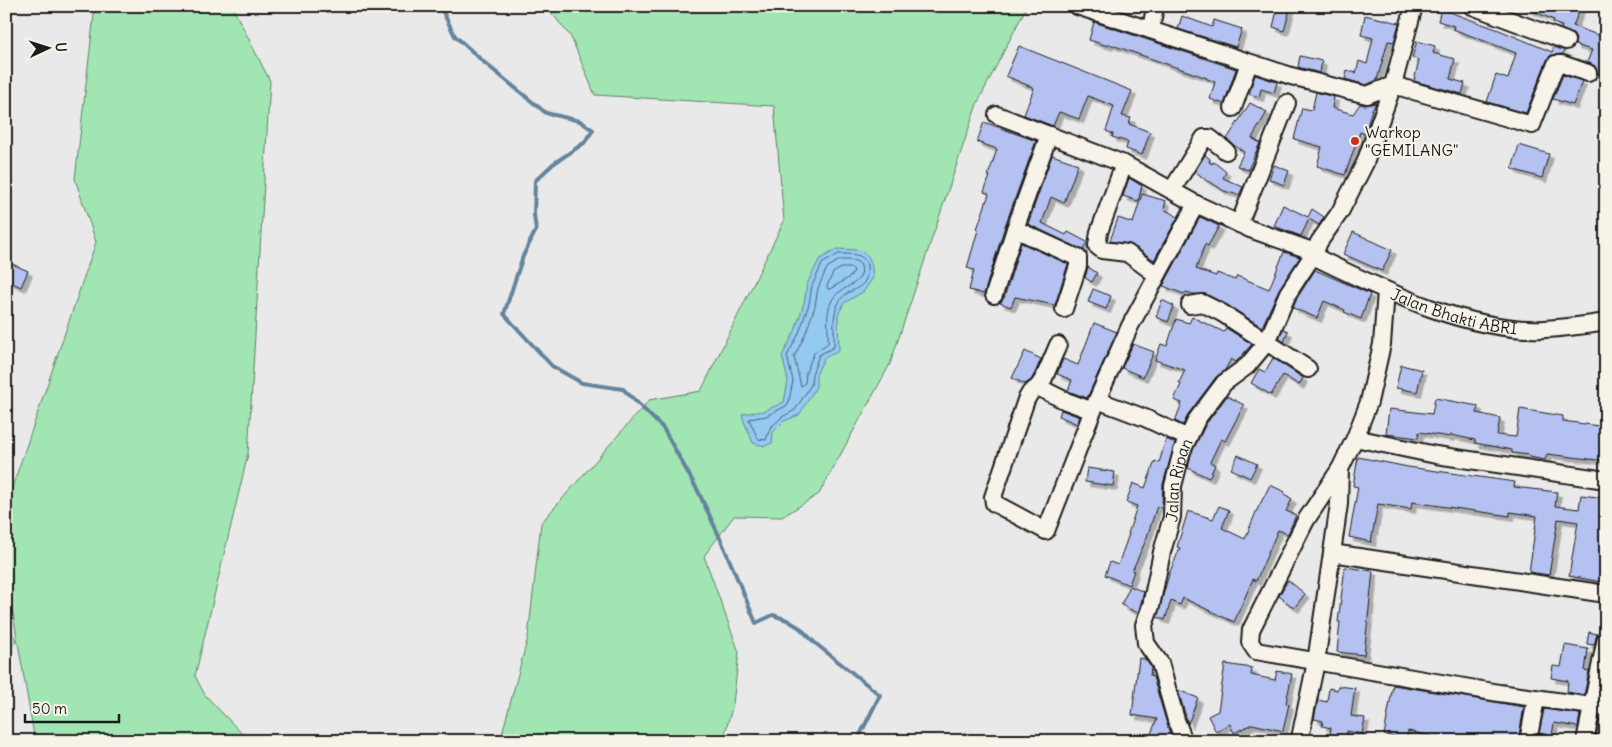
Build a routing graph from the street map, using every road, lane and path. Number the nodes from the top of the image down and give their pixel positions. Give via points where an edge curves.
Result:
1 (1155, 6) edge
2 (1414, 6) edge
3 (1472, 6) edge
4 (1081, 7) edge
5 (1151, 30) junction
6 (1566, 41) dead end
7 (1249, 63) junction
8 (1588, 73) dead end
9 (1393, 85) junction
10 (1287, 103) dead end
11 (1233, 108) dead end
12 (997, 116) dead end
13 (1048, 135) junction
14 (1226, 151) dead end
15 (1124, 164) junction
16 (1172, 190) junction
17 (1196, 204) junction
18 (1239, 224) junction
19 (1014, 229) junction
20 (1315, 252) junction
21 (1157, 275) junction
22 (1386, 291) junction
23 (994, 295) dead end
24 (1190, 305) dead end
25 (1064, 309) dead end
26 (1606, 322) edge
27 (1267, 342) junction
28 (1058, 345) dead end
29 (1308, 369) dead end
30 (1038, 387) junction
31 (1095, 405) junction
32 (1188, 438) junction
33 (1355, 438) junction
34 (1340, 469) junction
35 (1606, 480) edge
36 (1332, 553) junction
37 (1606, 594) edge
38 (1606, 638) edge
39 (1316, 662) junction
40 (1536, 699) junction
41 (1599, 708) edge
42 (1300, 738) dead end
43 (1184, 741) edge
44 (1528, 741) edge
45 (1585, 741) edge

1 - 5 street
2 - 9 street, Jalan Ripan
3 - 6 street
4 - 5 street
5 - 7 street
7 - 9 street via 1367,95
7 - 11 street
8 - 9 street via 1556,64 1532,125
9 - 20 street, Jalan Ripan via 1365,163
10 - 18 street
12 - 13 street, Jalan Bhakti ABRI
13 - 15 street, Jalan Bhakti ABRI
13 - 19 street
14 - 16 street via 1210,138 1204,138
15 - 16 street, Jalan Bhakti ABRI
15 - 21 street via 1097,246 1102,250 1127,253
16 - 17 street, Jalan Bhakti ABRI
17 - 18 street, Jalan Bhakti ABRI
17 - 21 street
18 - 20 street, Jalan Bhakti ABRI
19 - 23 street
19 - 25 street via 1078,258
20 - 22 street, Jalan Bhakti ABRI via 1319,259
20 - 27 street, Jalan Ripan via 1288,293
21 - 31 street
22 - 26 street, Jalan Bhakti ABRI via 1491,324 1544,329
22 - 33 street via 1376,373
24 - 27 street via 1202,303 1222,312
27 - 29 street
27 - 32 street, Jalan Ripan via 1247,366 1224,383 1197,418
28 - 30 street
30 - 31 street via 1066,401
30 - 31 street via 1026,400 992,497 994,503 1046,531
31 - 32 street via 1145,418
32 - 43 street, Jalan Ripan via 1173,486 1172,517 1144,625 1146,643 1160,663
33 - 34 street
33 - 35 street via 1436,456
34 - 36 street
34 - 39 street via 1306,520 1251,630 1250,642 1256,651
36 - 37 street
36 - 39 street
38 - 41 street
39 - 40 street
39 - 42 street
40 - 41 street
40 - 44 street
41 - 45 street

